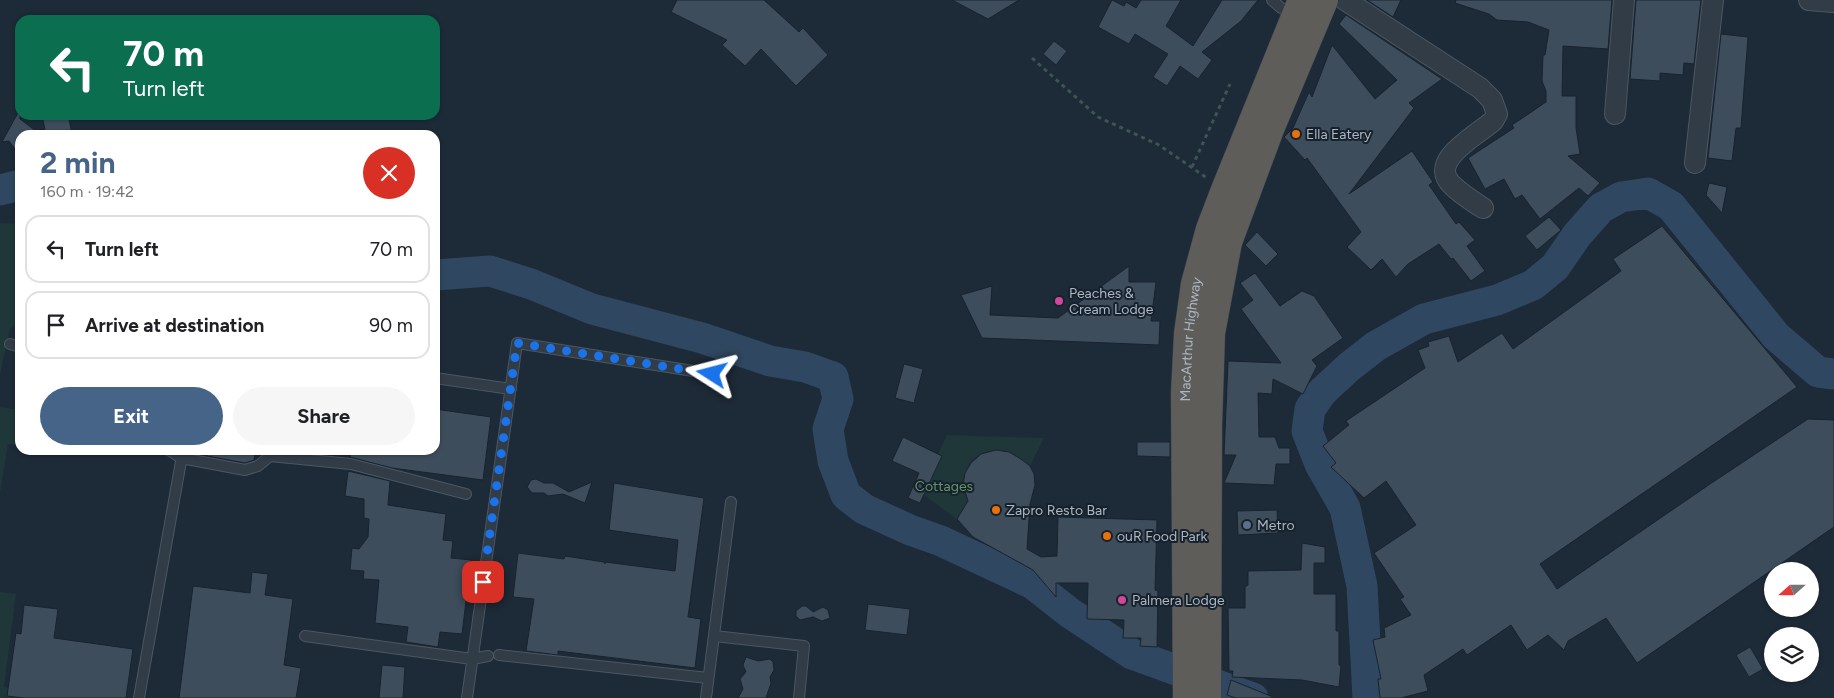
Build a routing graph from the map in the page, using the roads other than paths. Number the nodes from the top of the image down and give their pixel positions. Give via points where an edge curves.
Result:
1 (1272, 0) edge
2 (1346, 0) edge
3 (1624, 0) edge
4 (1713, 0) edge
5 (1808, 0) edge
6 (1834, 2) edge
7 (1310, 8) edge
8 (1616, 114) dead end
9 (1696, 163) dead end
10 (1482, 208) dead end
11 (712, 374) dead end
12 (440, 379) edge
13 (511, 389) junction
14 (182, 455) edge
15 (186, 455) edge
16 (466, 494) dead end
17 (731, 502) dead end
18 (1196, 503) junction
19 (305, 636) dead end
20 (714, 636) junction
21 (499, 655) dead end
22 (488, 656) dead end
23 (472, 659) junction
24 (1198, 668) junction
25 (708, 678) junction
26 (139, 698) edge
27 (467, 698) edge
28 (706, 698) edge
29 (799, 698) edge
30 (1187, 698) edge
31 (1207, 698) edge

1 - 7 lane via 1281,8
2 - 10 street via 1480,88 1492,100 1497,114 1493,121 1448,158 1443,167 1452,186
3 - 8 street
4 - 9 street
5 - 6 street
7 - 18 highway, MacArthur Highway via 1228,242 1211,333 1208,398
7 - 18 highway, MacArthur Highway via 1225,190 1195,284 1185,393
11 - 13 lane via 517,343
12 - 13 lane
13 - 23 lane
14 - 26 lane
15 - 16 lane via 245,470 258,466 270,456 351,464
17 - 20 lane
18 - 24 highway, MacArthur Highway
19 - 23 lane
20 - 25 lane
20 - 29 lane via 804,646
21 - 25 lane
22 - 23 lane
23 - 27 lane
24 - 30 highway, MacArthur Highway
24 - 31 highway, MacArthur Highway
25 - 28 lane

